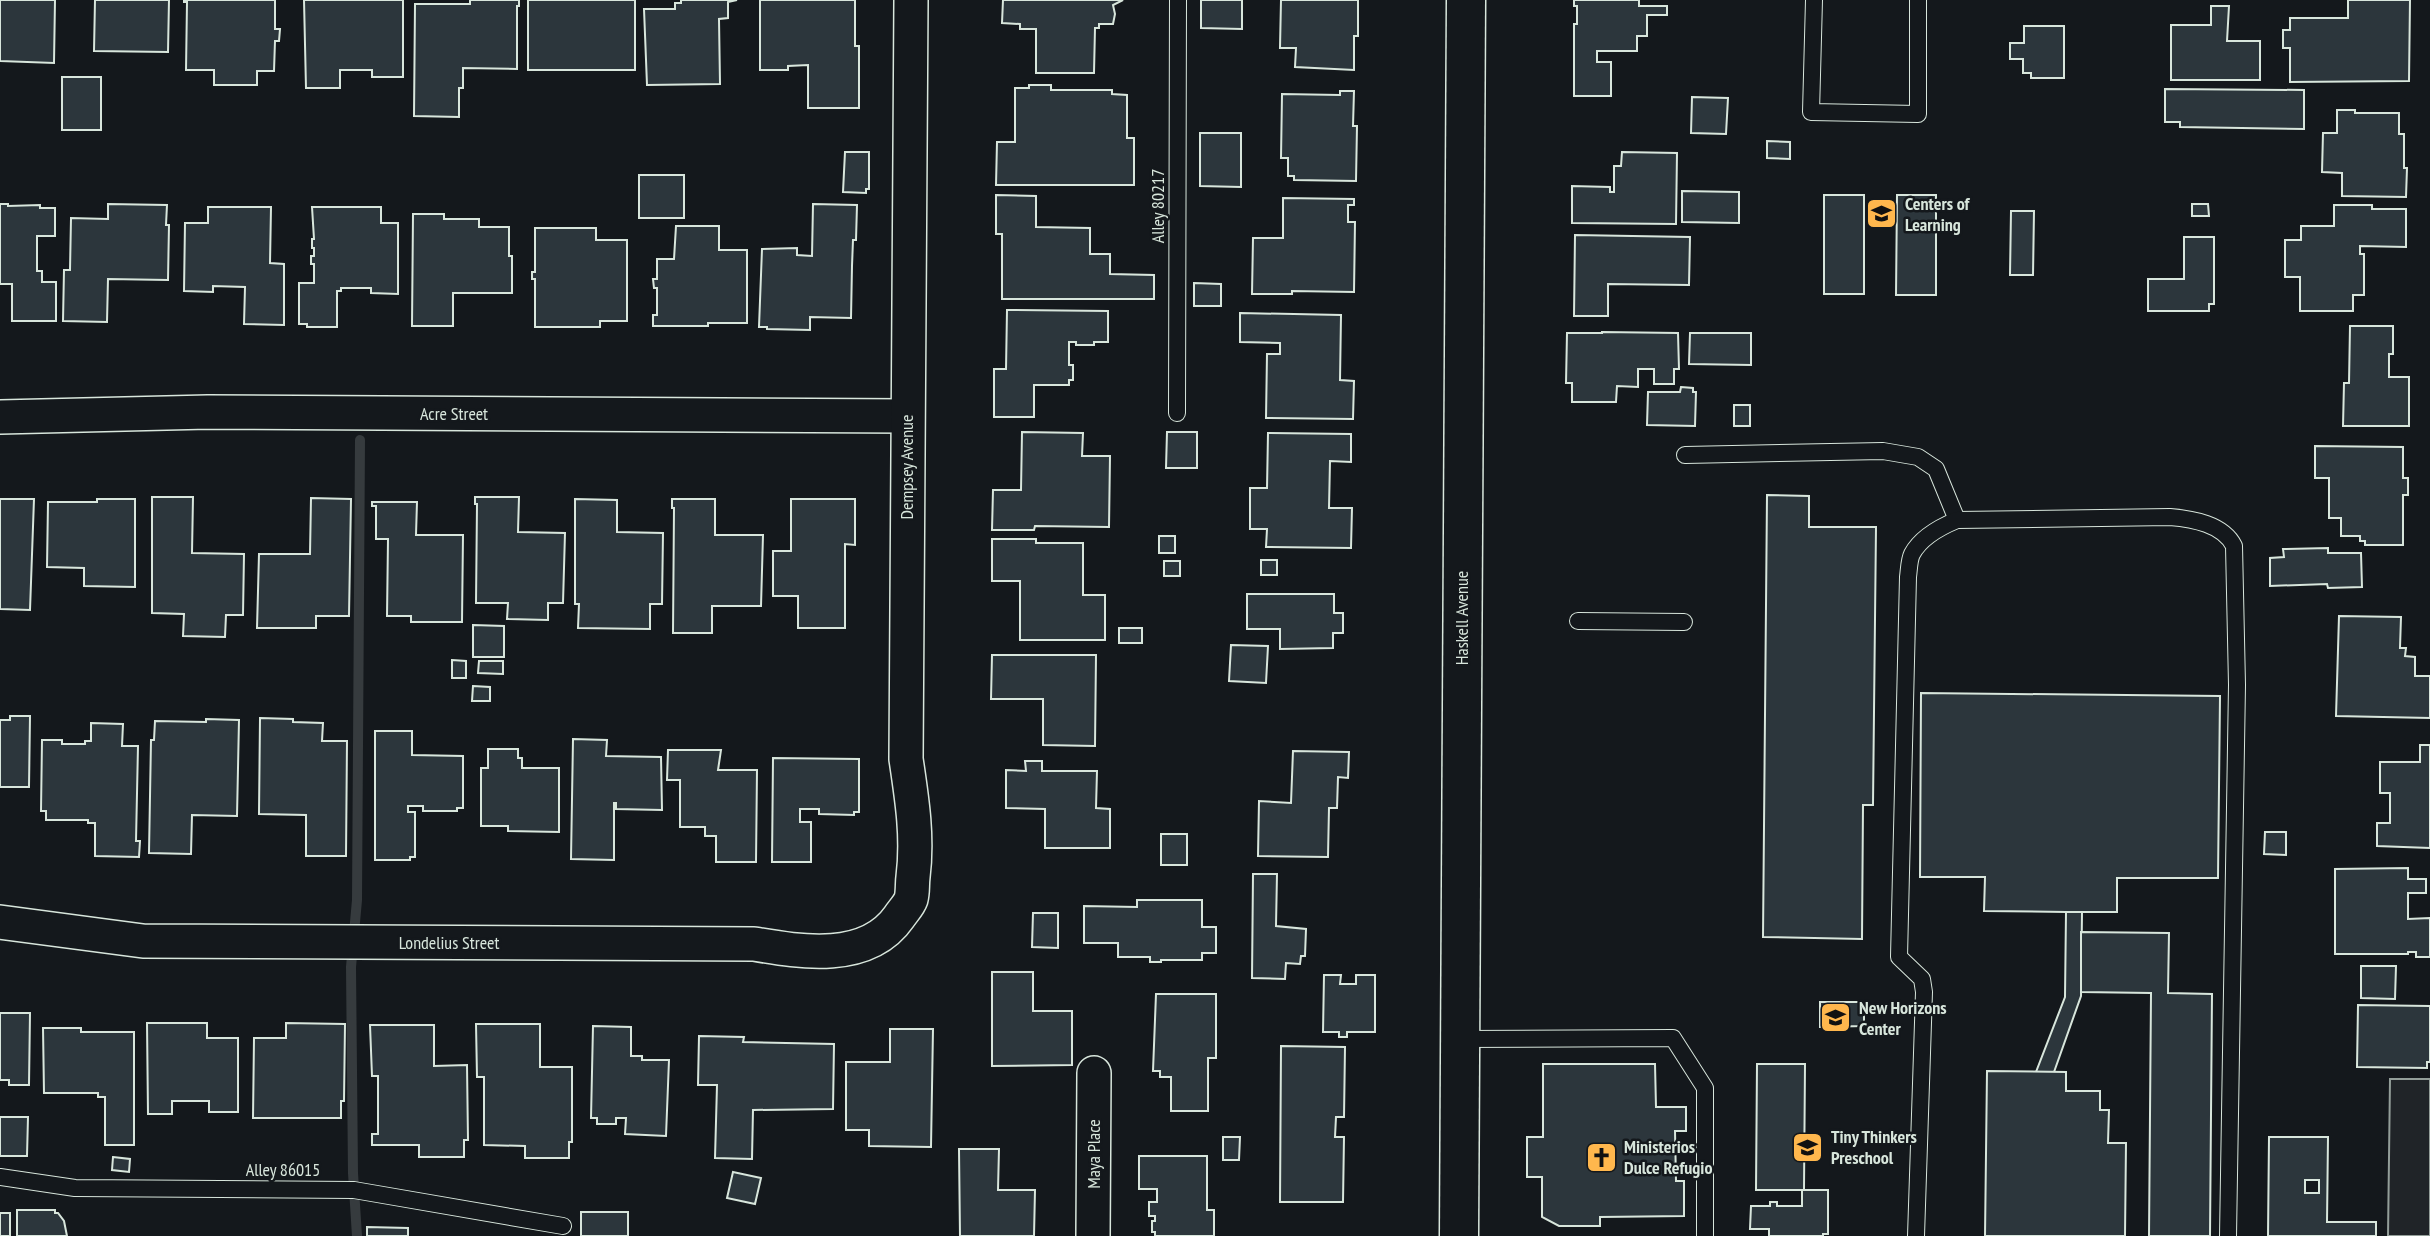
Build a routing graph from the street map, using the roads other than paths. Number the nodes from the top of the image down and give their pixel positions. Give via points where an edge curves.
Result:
1 (911, 0) edge
2 (1178, 0) edge
3 (1466, 0) edge
4 (1814, 0) edge
5 (1918, 0) edge
6 (1177, 413) dead end
7 (908, 416) junction
8 (0, 417) edge
9 (1685, 455) dead end
10 (1957, 520) junction
11 (1578, 621) dead end
12 (1684, 622) dead end
13 (0, 922) edge
14 (892, 926) joint
15 (1460, 1040) junction
16 (1094, 1073) dead end
17 (0, 1177) edge
18 (563, 1226) dead end
19 (1093, 1236) edge
20 (1459, 1236) edge
21 (1705, 1236) edge
22 (1916, 1236) edge
23 (2228, 1236) edge

1 - 7 street, Dempsey Avenue
2 - 6 lane, Alley 80217
3 - 15 main road, Haskell Avenue
4 - 5 lane via 1811,112 1918,114
7 - 8 street, Acre Street via 208,412
7 - 14 street, Dempsey Avenue via 906,760 916,853 911,901
9 - 10 lane via 1883,451 1918,457 1936,469
10 - 22 lane via 1939,527 1923,541 1911,556 1908,577 1899,957 1922,979 1924,992
10 - 23 lane via 2192,519 2229,536 2234,546 2237,685
11 - 12 lane
13 - 14 street, Londelius Street via 143,941 754,944 831,952 864,943
15 - 20 main road, Haskell Avenue
15 - 21 lane via 1673,1038 1705,1088
16 - 19 street, Maya Place
17 - 18 lane, Alley 86015 via 75,1188 354,1190

